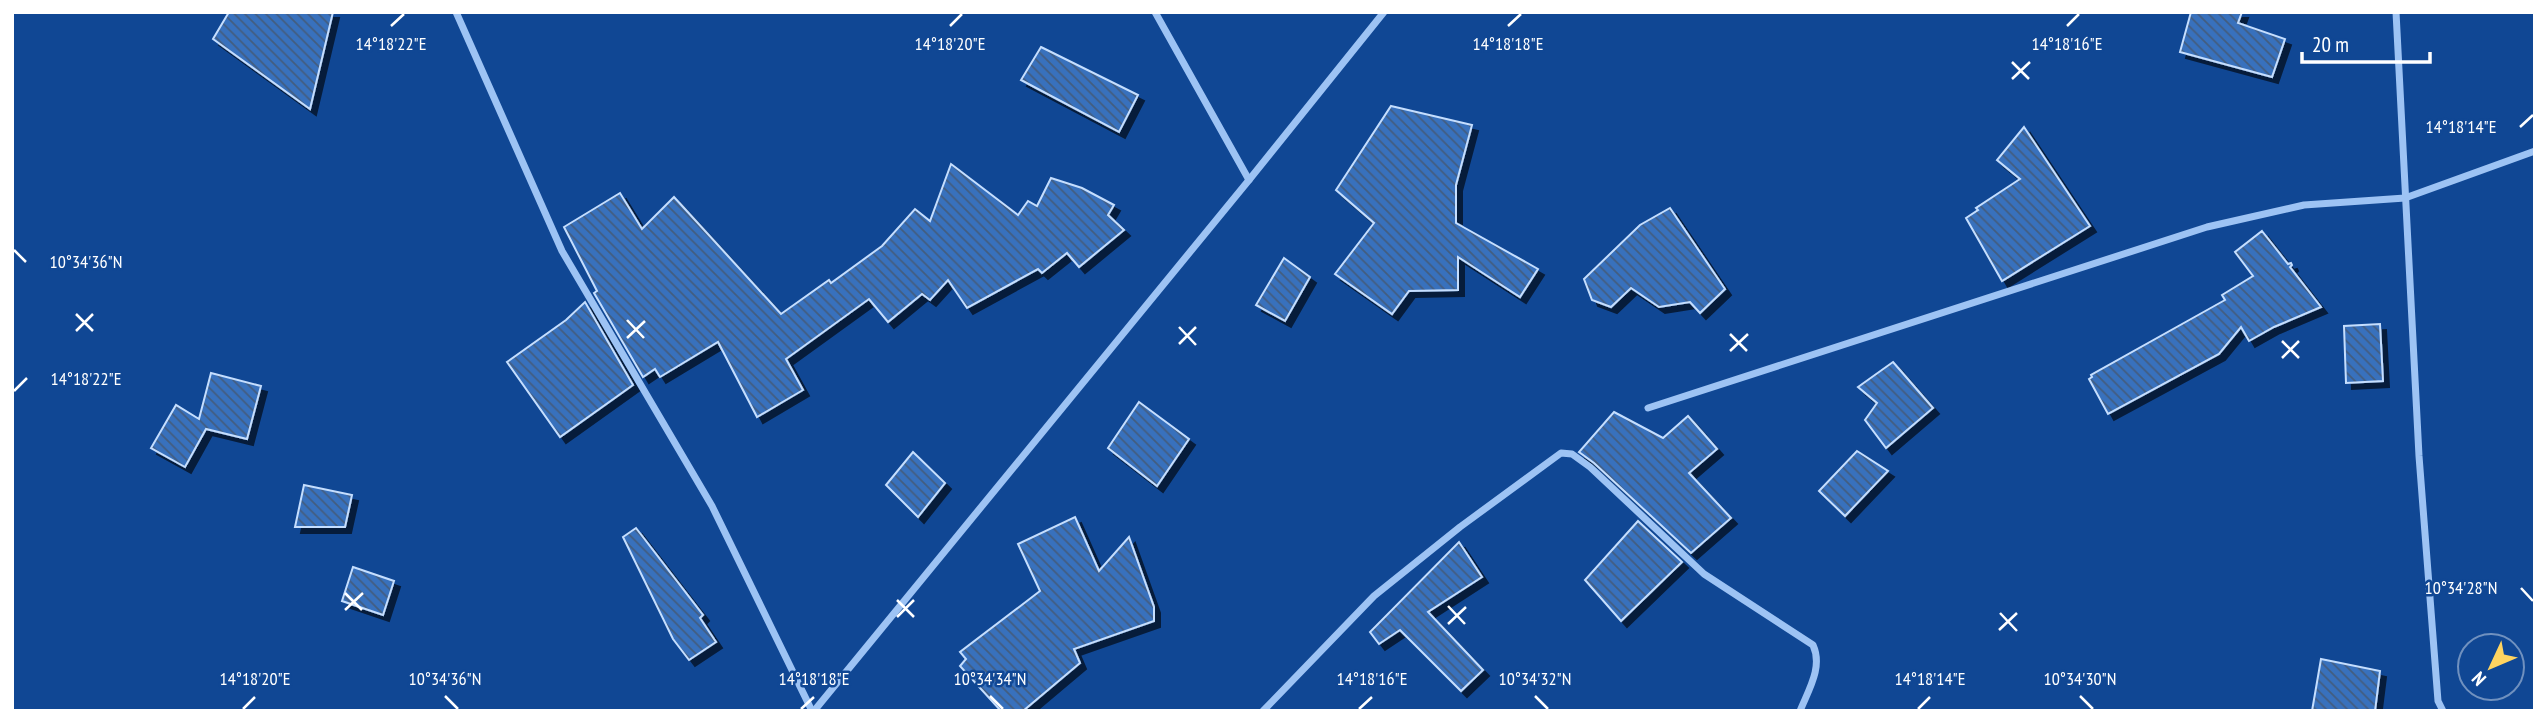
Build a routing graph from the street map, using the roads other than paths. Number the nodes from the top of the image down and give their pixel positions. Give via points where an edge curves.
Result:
1 (456, 12) edge
2 (1155, 12) edge
3 (1384, 12) edge
4 (2396, 12) edge
5 (2535, 151) edge
6 (1249, 180) junction
7 (2405, 198) junction
8 (1648, 408) dead end
9 (2438, 701) junction
10 (813, 711) edge
11 (1263, 711) edge
12 (1800, 711) edge
13 (2435, 711) edge
14 (2443, 711) edge

1 - 10 street via 562,251 712,506
2 - 6 street
3 - 6 street
4 - 7 street
5 - 7 street
6 - 10 street
7 - 8 street via 2304,205 2207,228
7 - 9 street
9 - 13 street
9 - 14 street
11 - 12 street via 1374,596 1460,527 1566,453 1611,485 1704,574 1813,645 1816,671

